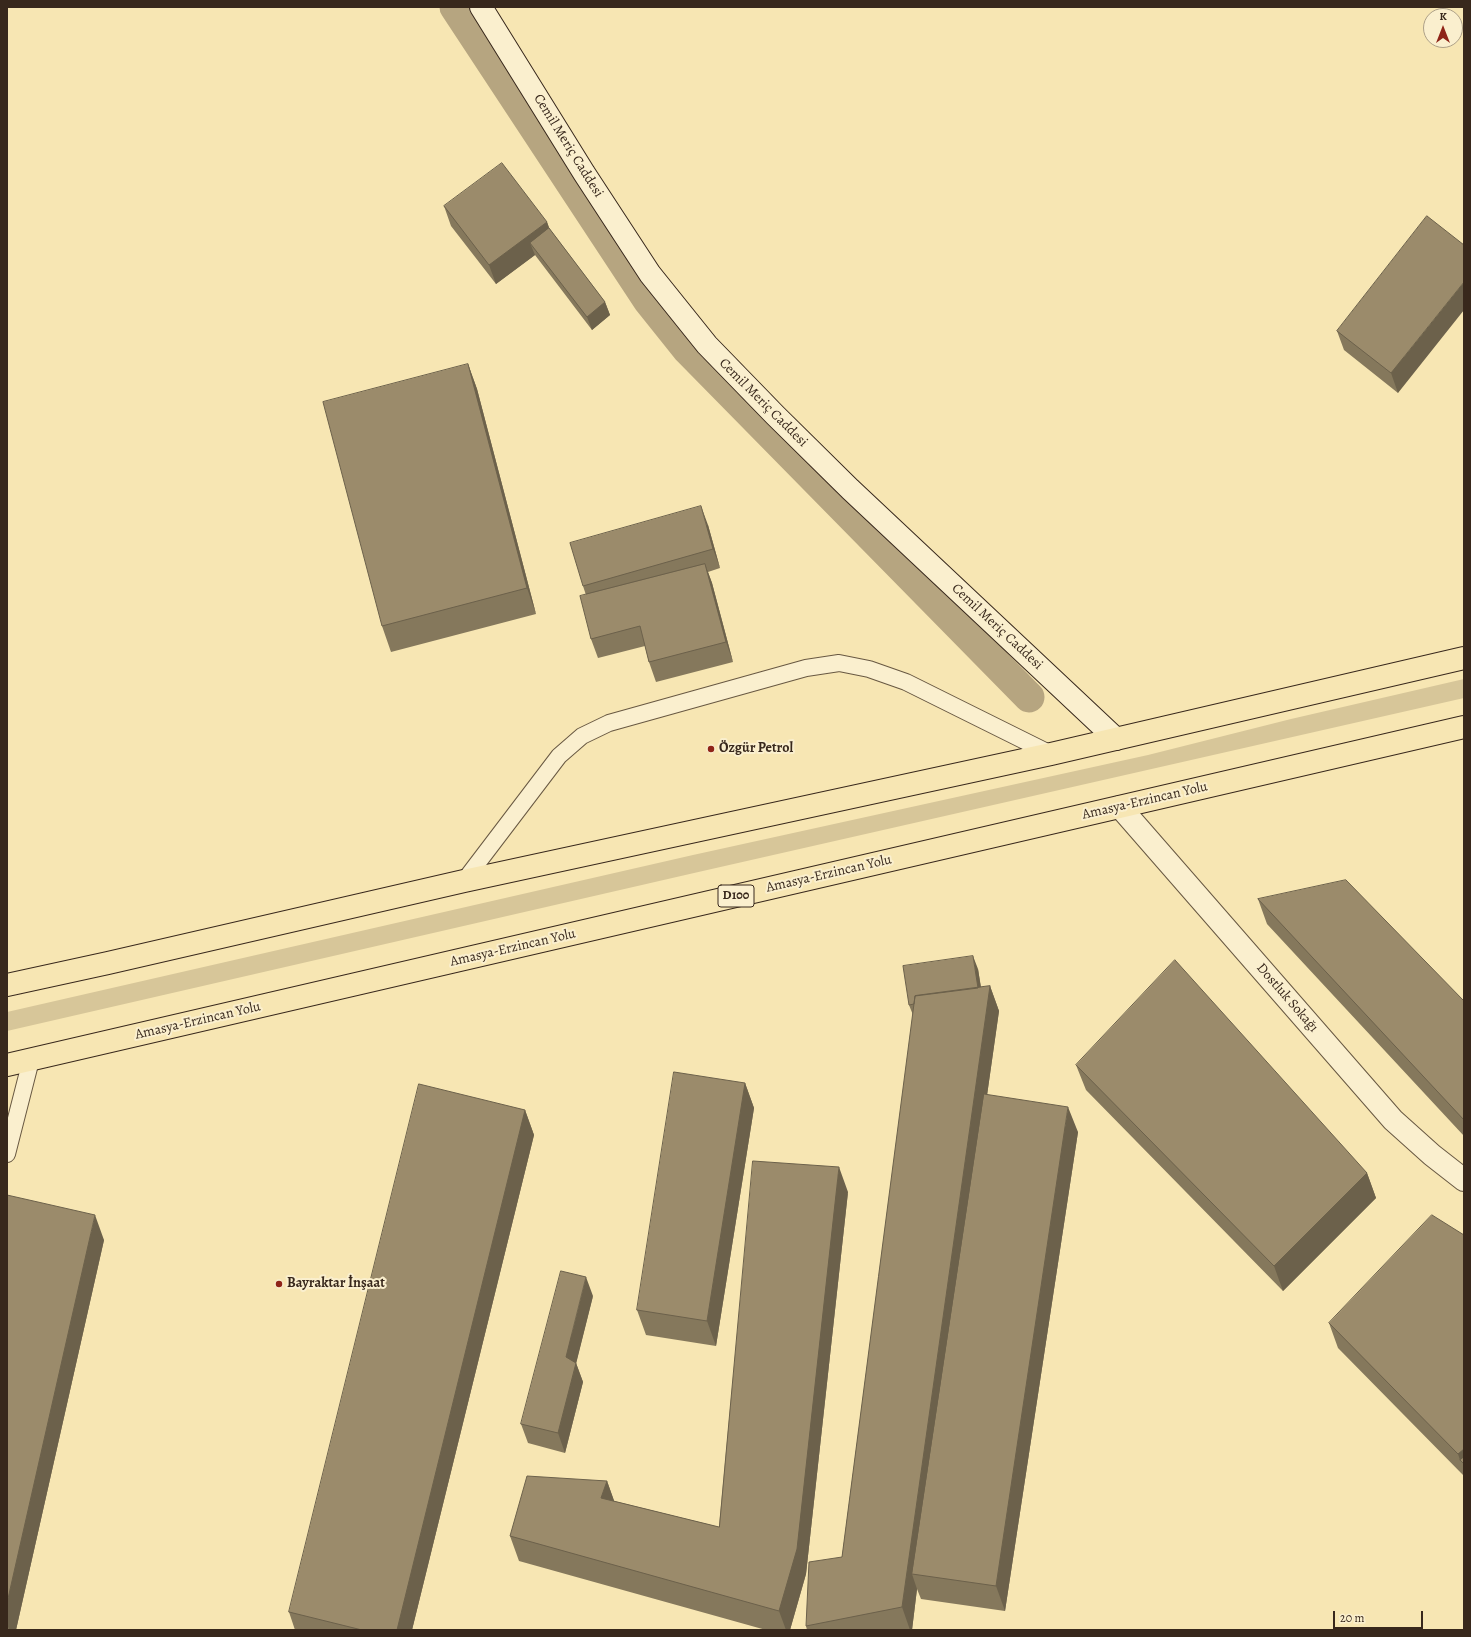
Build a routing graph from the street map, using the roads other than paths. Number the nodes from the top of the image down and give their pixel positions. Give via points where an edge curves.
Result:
1 (481, 7) edge
2 (1464, 658) edge
3 (1464, 727) edge
4 (1116, 739) junction
5 (1051, 754) junction
6 (1120, 807) junction
7 (464, 880) junction
8 (7, 985) edge
9 (31, 1060) junction
10 (7, 1065) edge
11 (7, 1154) edge
12 (1464, 1180) edge

1 - 4 street, Cemil Meriç Caddesi via 650,274 707,345 850,489
2 - 4 highway
3 - 6 highway, Amasya-Erzincan Yolu / D100
4 - 5 highway
5 - 7 highway
5 - 7 lane via 906,682 869,669 839,663 806,668 609,723 582,736 559,756
6 - 9 highway, Amasya-Erzincan Yolu / D100
6 - 12 street, Dostluk Sokağı via 1394,1120
7 - 8 highway
9 - 10 highway, Amasya-Erzincan Yolu / D100
9 - 11 lane

